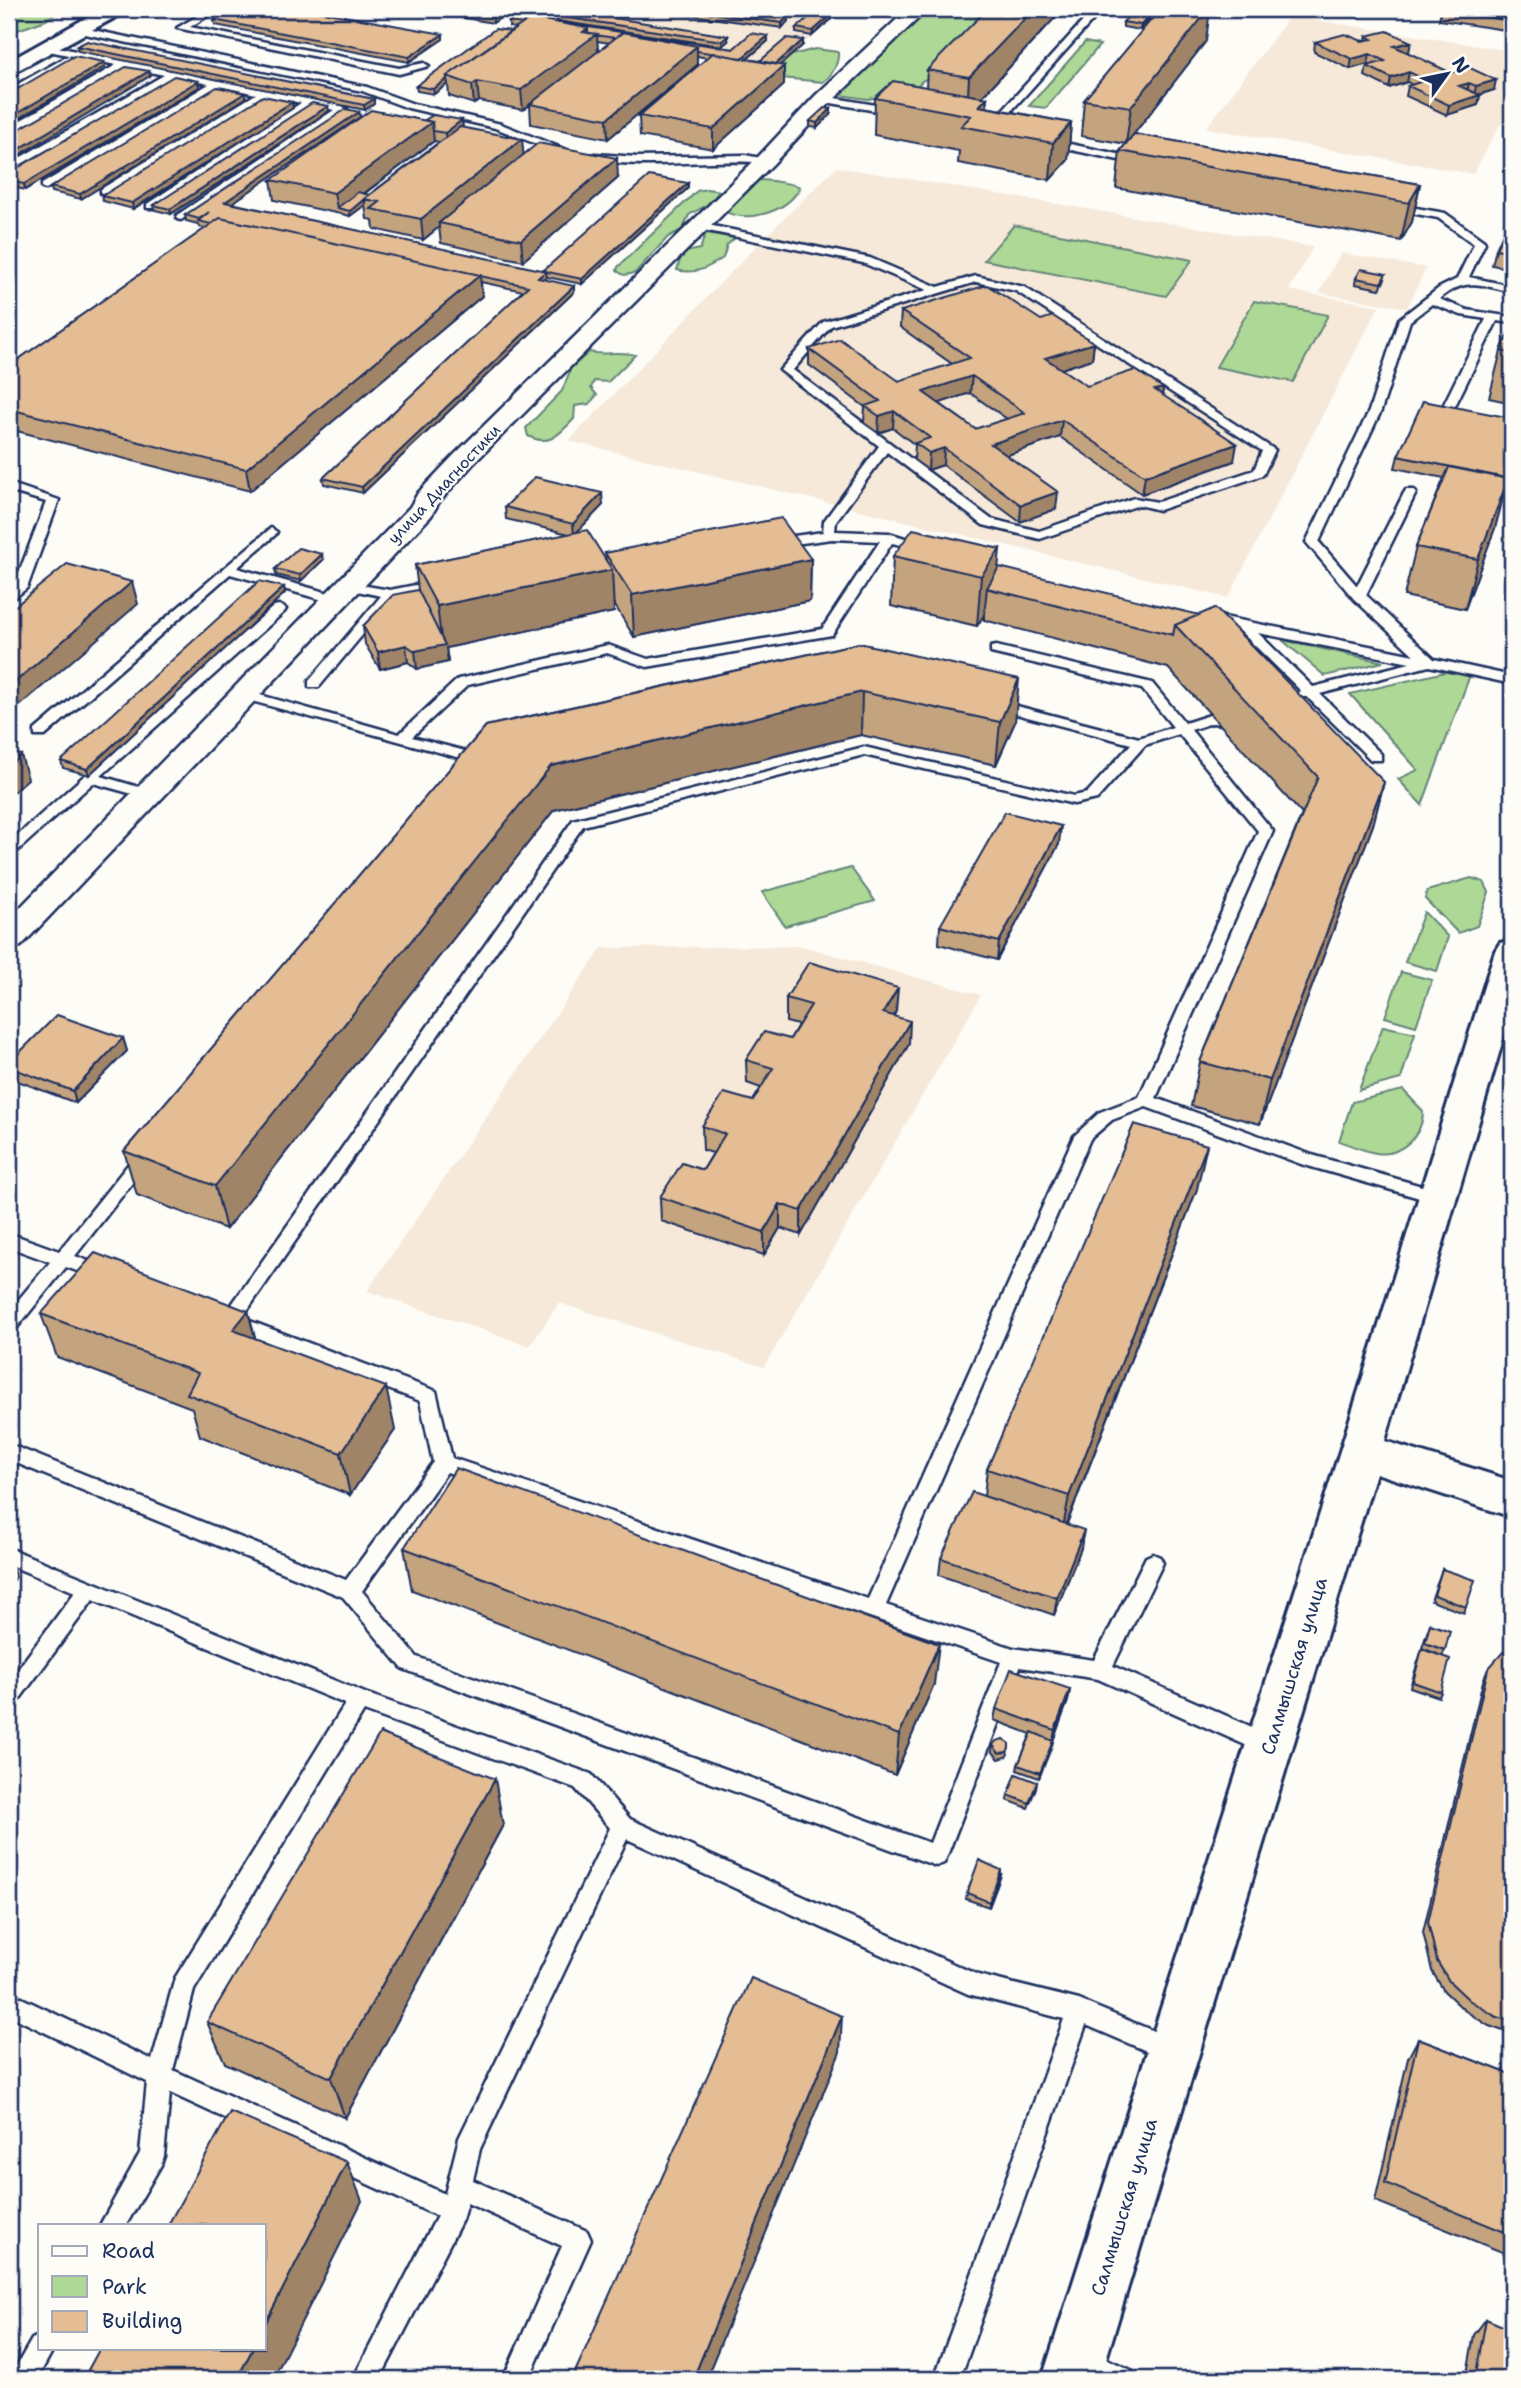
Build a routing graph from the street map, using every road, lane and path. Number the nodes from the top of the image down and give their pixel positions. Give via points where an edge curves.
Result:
1 (117, 9) edge
2 (215, 9) edge
3 (919, 9) edge
4 (1099, 9) edge
5 (78, 30) junction
6 (47, 48) junction
7 (78, 54) junction
8 (124, 64) junction
9 (424, 66) dead end
10 (9, 69) edge
11 (173, 74) junction
12 (218, 83) junction
13 (9, 93) edge
14 (265, 93) junction
15 (823, 99) junction
16 (309, 102) junction
17 (905, 113) edge
18 (980, 125) edge
19 (9, 131) edge
20 (1036, 139) edge
21 (766, 160) junction
22 (1160, 166) edge
23 (9, 167) edge
24 (46, 186) dead end
25 (105, 191) edge
26 (151, 206) edge
27 (1387, 206) edge
28 (181, 217) dead end
29 (698, 226) junction
30 (1462, 279) junction
31 (1512, 289) edge
32 (938, 291) junction
33 (1431, 300) junction
34 (1493, 317) junction
35 (1512, 320) edge
36 (1449, 406) edge
37 (886, 445) junction
38 (9, 487) edge
39 (1410, 493) dead end
40 (271, 532) dead end
41 (829, 533) junction
42 (889, 537) junction
43 (761, 544) edge
44 (943, 552) edge
45 (228, 569) junction
46 (454, 582) edge
47 (342, 592) junction
48 (390, 594) junction
49 (1359, 596) junction
50 (9, 598) edge
51 (279, 609) dead end
52 (1191, 614) edge
53 (1243, 626) junction
54 (996, 650) dead end
55 (1429, 662) junction
56 (1512, 680) edge
57 (314, 684) dead end
58 (1311, 692) junction
59 (242, 694) junction
60 (980, 700) edge
61 (1287, 700) edge
62 (1218, 721) edge
63 (1180, 727) junction
64 (40, 733) dead end
65 (402, 739) junction
66 (1140, 742) junction
67 (1376, 757) dead end
68 (466, 758) edge
69 (91, 778) junction
70 (669, 782) edge
71 (147, 794) junction
72 (679, 798) junction
73 (9, 851) edge
74 (9, 938) edge
75 (1512, 951) edge
76 (1146, 1101) junction
77 (157, 1141) edge
78 (1437, 1197) junction
79 (9, 1240) edge
80 (63, 1259) junction
81 (127, 1283) edge
82 (9, 1324) edge
83 (1361, 1451) junction
84 (9, 1452) edge
85 (443, 1463) junction
86 (1512, 1499) edge
87 (9, 1556) edge
88 (1153, 1563) dead end
89 (89, 1590) junction
90 (350, 1591) junction
91 (874, 1609) junction
92 (1013, 1657) junction
93 (1100, 1670) junction
94 (9, 1697) edge
95 (359, 1700) junction
96 (1269, 1745) junction
97 (622, 1826) junction
98 (9, 2003) edge
99 (1079, 2011) junction
100 (1173, 2050) junction
101 (160, 2076) junction
102 (456, 2199) junction
103 (113, 2224) edge
104 (40, 2350) edge
105 (1090, 2372) edge
106 (22, 2379) edge
107 (366, 2379) edge
108 (516, 2379) edge
109 (947, 2379) edge

1 - 5 main road
2 - 9 lane via 182,28 399,71
3 - 15 street, улица Диагностики
4 - 18 lane via 998,128
5 - 6 main road
5 - 21 lane via 364,89 583,155
6 - 7 lane
6 - 10 main road
7 - 8 lane
7 - 13 lane
8 - 11 lane
8 - 19 lane
11 - 12 lane
11 - 23 lane
12 - 14 lane
12 - 24 lane
14 - 16 lane
14 - 25 lane
15 - 17 lane
15 - 21 street, улица Диагностики
16 - 26 lane
16 - 28 lane via 342,109
20 - 22 lane
21 - 29 street, улица Диагностики
27 - 30 lane via 1441,215 1480,243
29 - 32 lane via 866,260
29 - 47 street, улица Диагностики via 463,460 422,510
30 - 31 lane
30 - 33 lane
32 - 37 lane via 827,324 786,370
32 - 37 lane via 976,279 1020,289 1269,450 1259,472 1159,506 1138,501 1040,535 987,522
33 - 34 lane via 1465,313
33 - 49 lane via 1405,319 1375,411 1312,542
34 - 35 lane
34 - 36 lane
37 - 41 lane via 830,520
38 - 50 lane via 52,500 20,588
39 - 49 lane
40 - 45 lane
41 - 42 lane
41 - 43 lane
42 - 44 lane
42 - 65 lane via 827,632 647,663 608,649 463,682
45 - 47 lane
45 - 64 lane
46 - 48 lane
47 - 48 lane
47 - 59 street, улица Диагностики
48 - 57 lane
49 - 55 lane
51 - 69 lane
52 - 53 lane
53 - 55 lane
53 - 58 lane
54 - 63 lane via 1147,686
55 - 56 lane
55 - 58 lane
58 - 61 lane
58 - 67 lane
59 - 65 lane
59 - 71 street, улица Диагностики
60 - 66 lane
62 - 63 lane via 1213,718
63 - 66 lane
63 - 76 lane via 1266,831
65 - 68 lane
66 - 72 lane via 1092,796 1074,800 864,751
69 - 71 lane
69 - 73 lane
70 - 72 lane
71 - 74 street, улица Диагностики
72 - 85 lane via 578,823 224,1319 429,1395
75 - 78 main road, Салмышская улица
76 - 78 lane via 1307,1160
76 - 91 lane via 1106,1116 1083,1136
77 - 80 lane
78 - 83 main road, Салмышская улица
79 - 80 lane
80 - 81 lane
80 - 82 lane
83 - 86 main road
83 - 96 main road, Салмышская улица
84 - 90 lane
85 - 90 lane
85 - 91 lane
87 - 89 lane
88 - 93 lane
89 - 94 lane
89 - 95 lane
90 - 92 lane via 410,1663 936,1856
91 - 92 lane
92 - 93 lane
93 - 96 lane
95 - 97 lane via 583,1782
95 - 101 lane via 183,1986
96 - 100 main road, Салмышская улица
97 - 99 lane via 976,1986
97 - 102 lane via 468,2147
98 - 101 lane
99 - 100 lane
99 - 109 lane
100 - 105 main road, Салмышская улица
101 - 102 lane
101 - 103 lane via 152,2156
102 - 107 lane
102 - 108 lane via 578,2240
104 - 106 lane

